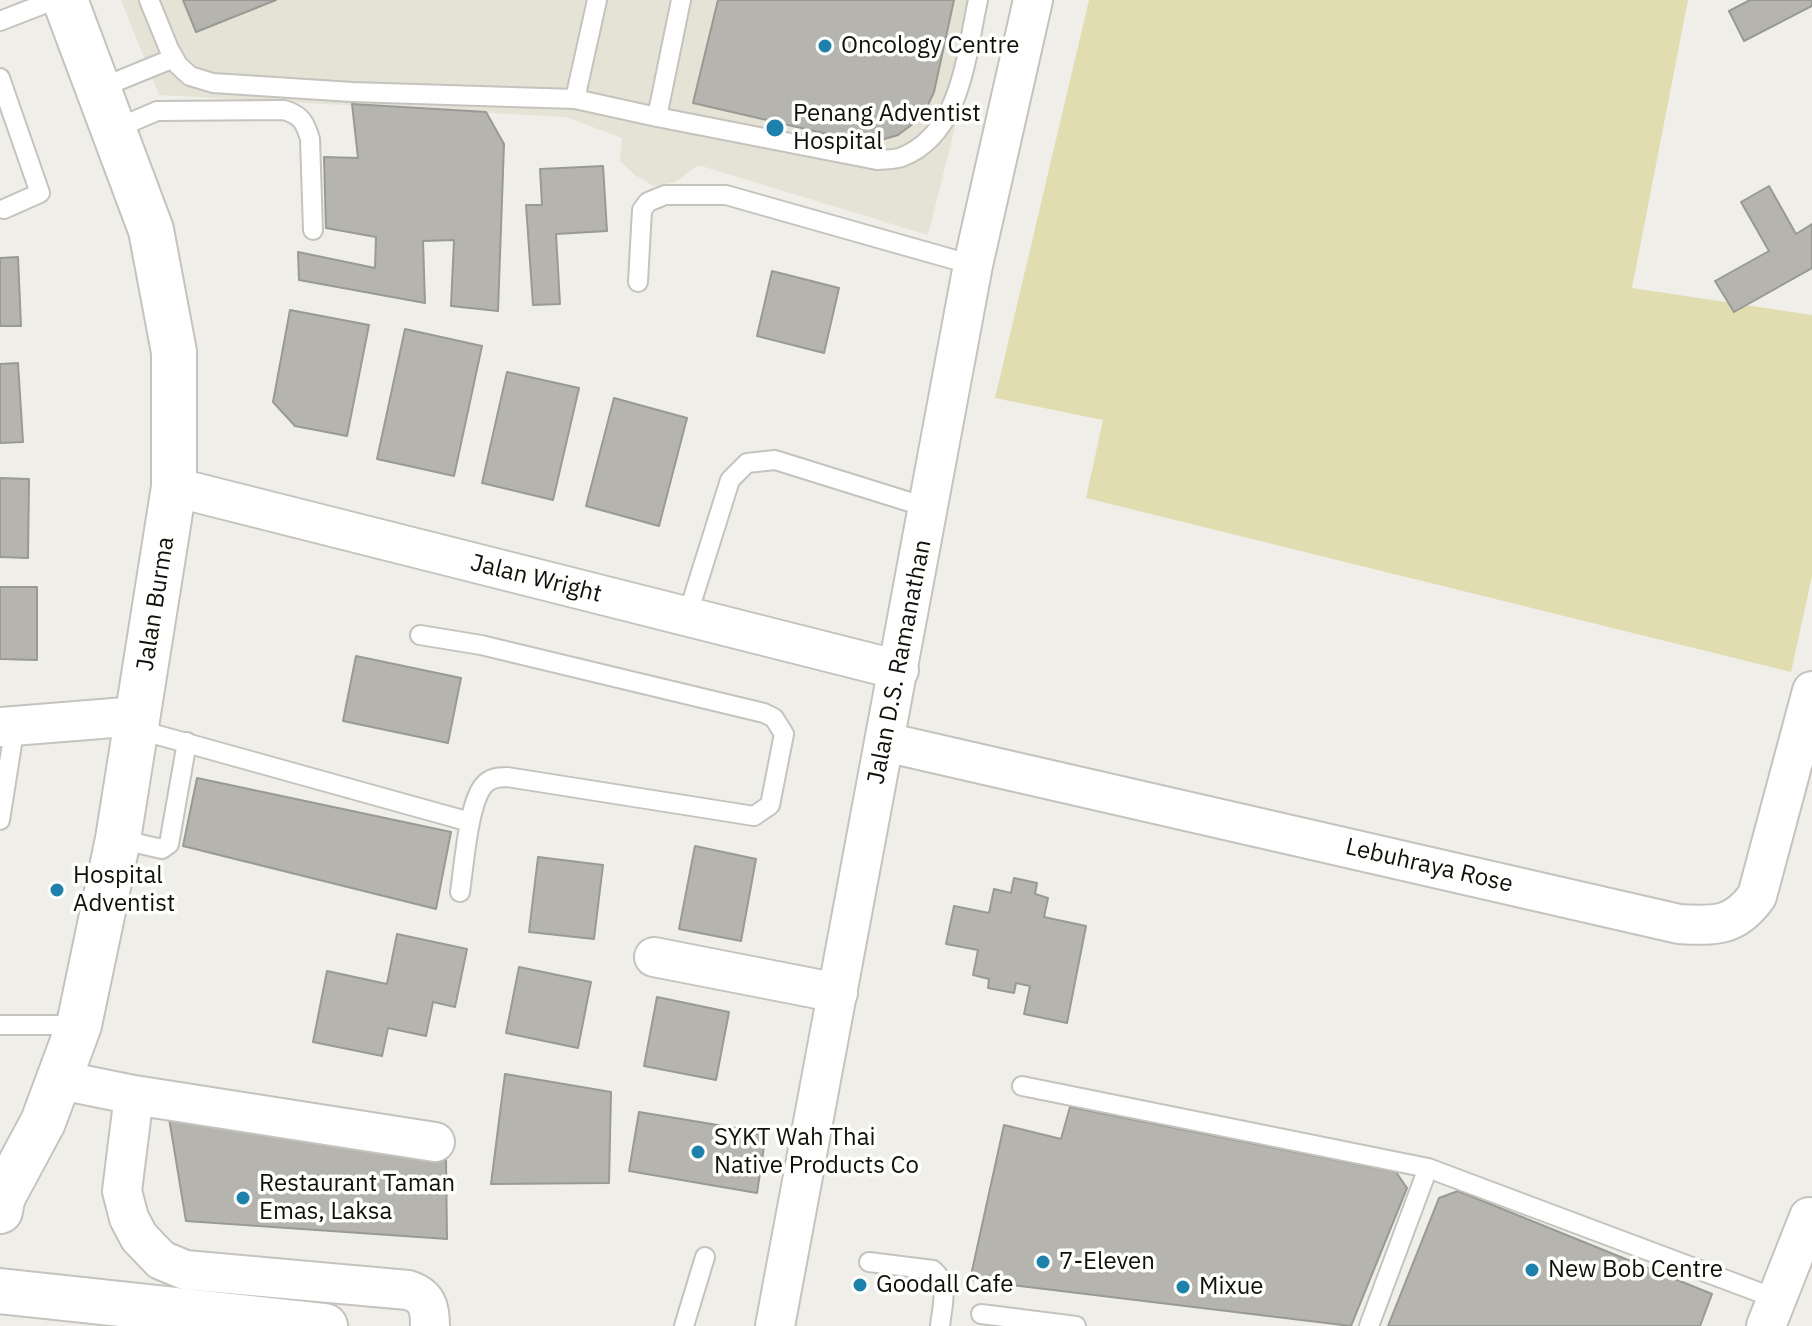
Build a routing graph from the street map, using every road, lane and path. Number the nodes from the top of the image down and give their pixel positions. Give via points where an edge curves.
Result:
1 (54, 0) edge
2 (65, 0) edge
3 (149, 0) edge
4 (597, 0) edge
5 (681, 0) edge
6 (978, 0) edge
7 (1033, 0) edge
8 (0, 21) edge
9 (174, 58) junction
10 (0, 78) edge
11 (98, 89) junction
12 (575, 99) junction
13 (657, 117) junction
14 (113, 130) junction
15 (4, 209) dead end
16 (313, 230) dead end
17 (973, 265) junction
18 (638, 282) dead end
19 (174, 487) junction
20 (929, 508) junction
21 (687, 617) junction
22 (420, 635) dead end
23 (899, 670) junction
24 (1812, 691) edge
25 (137, 722) junction
26 (8, 726) edge
27 (187, 742) junction
28 (885, 742) junction
29 (0, 820) edge
30 (470, 822) junction
31 (118, 839) junction
32 (460, 892) dead end
33 (654, 957) dead end
34 (838, 993) junction
35 (0, 1025) edge
36 (79, 1025) junction
37 (60, 1080) junction
38 (1022, 1086) dead end
39 (134, 1095) junction
40 (435, 1142) dead end
41 (1428, 1168) junction
42 (1, 1204) edge
43 (1811, 1213) edge
44 (705, 1257) dead end
45 (869, 1262) dead end
46 (0, 1292) edge
47 (1771, 1312) edge
48 (981, 1314) dead end
49 (19, 1326) edge
50 (325, 1326) edge
51 (430, 1326) edge
52 (684, 1326) edge
53 (775, 1326) edge
54 (940, 1326) edge
55 (1078, 1326) edge
56 (1369, 1326) edge

1 - 8 lane
2 - 11 main road, Jalan Burma
3 - 9 lane
4 - 12 lane
5 - 13 lane
6 - 13 lane via 954,105 931,136 901,157 877,160
7 - 17 street, Jalan D.S. Ramanathan
9 - 11 lane
9 - 12 lane via 190,76 213,83
10 - 15 lane via 40,193
11 - 14 main road, Jalan Burma
12 - 13 lane
14 - 16 lane via 157,111 298,114 310,139
14 - 19 main road, Jalan Burma via 151,230 174,352
17 - 18 lane via 726,195 665,195 642,210
17 - 20 street, Jalan D.S. Ramanathan
19 - 21 street, Jalan Wright
19 - 25 main road, Jalan Burma
20 - 21 lane via 775,460 747,463 730,480
20 - 23 street, Jalan D.S. Ramanathan
21 - 23 street, Jalan Wright
22 - 30 lane via 764,713 784,734 770,805 754,816 497,777 482,787
23 - 28 street, Jalan D.S. Ramanathan
24 - 28 street, Lebuhraya Rose via 1757,896 1745,912 1706,926
25 - 26 street
25 - 27 lane
25 - 31 main road, Jalan Burma
26 - 29 lane
27 - 30 lane
27 - 31 lane via 169,844 162,849
28 - 34 street, Jalan D.S. Ramanathan
30 - 32 lane
31 - 36 main road, Jalan Burma
33 - 34 street
34 - 53 street, Jalan D.S. Ramanathan
35 - 36 lane
36 - 37 main road, Jalan Burma
37 - 39 street
37 - 42 main road, Jalan Burma
38 - 41 lane
39 - 40 street
39 - 51 street via 122,1191 139,1237 161,1260 185,1270 408,1290 430,1308
41 - 47 lane
41 - 56 lane
43 - 47 street
44 - 52 lane
45 - 54 lane via 933,1270 941,1276
46 - 49 main road
46 - 50 main road
48 - 55 lane

